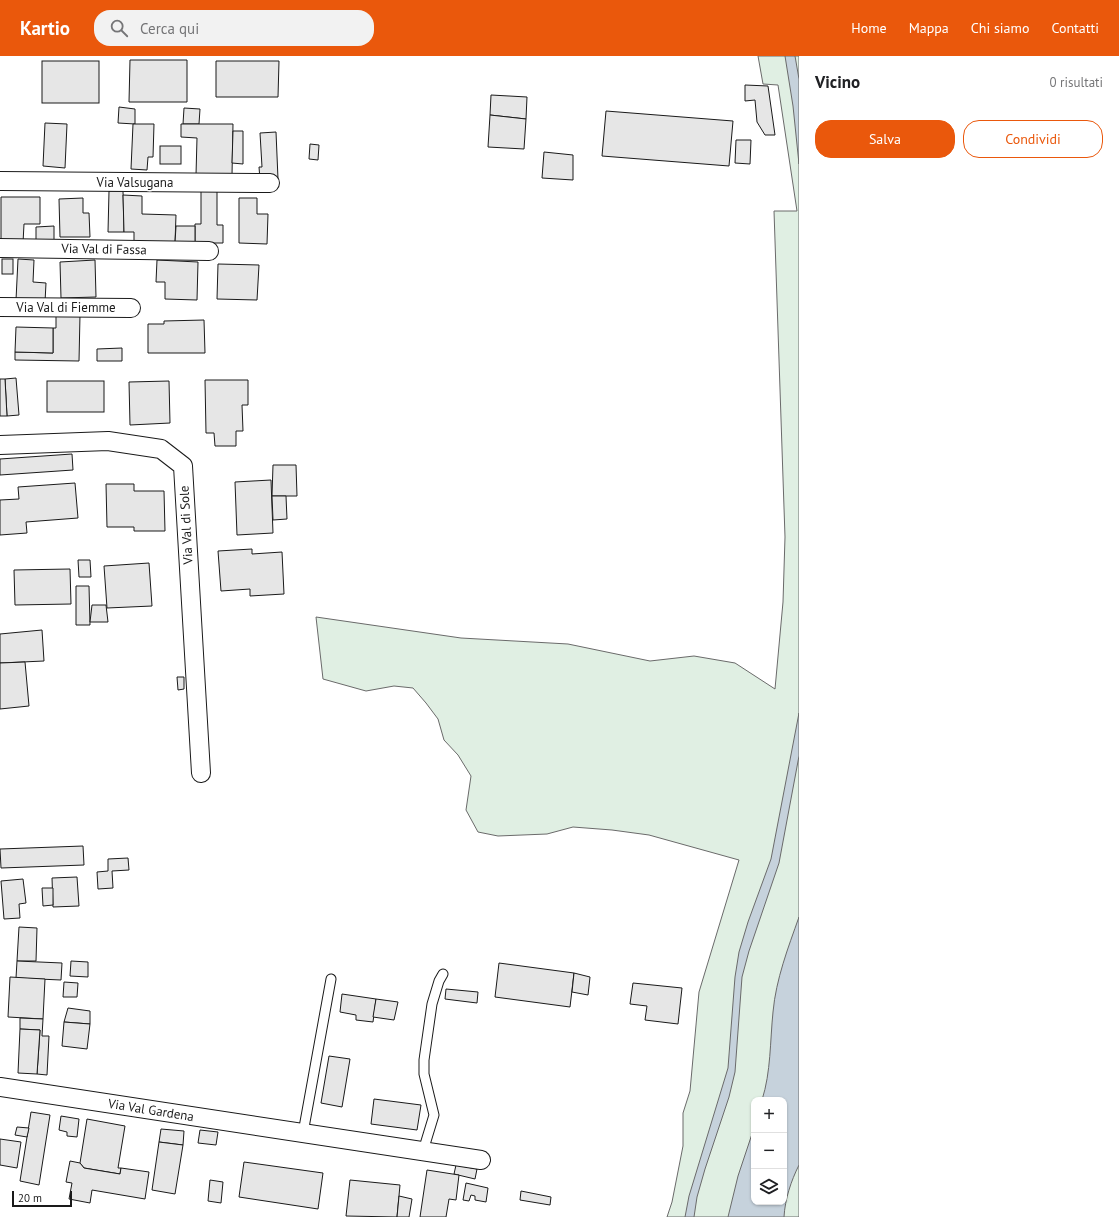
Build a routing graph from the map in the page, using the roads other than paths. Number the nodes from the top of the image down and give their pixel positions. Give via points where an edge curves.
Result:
1 (0, 182) edge
2 (270, 183) dead end
3 (0, 248) edge
4 (209, 251) dead end
5 (0, 307) edge
6 (131, 308) dead end
7 (0, 445) edge
8 (201, 773) dead end
9 (443, 974) dead end
10 (331, 979) dead end
11 (0, 1087) edge
12 (303, 1133) junction
13 (423, 1151) junction
14 (481, 1160) dead end

1 - 2 street, Via Valsugana
3 - 4 street, Via Val di Fassa
5 - 6 street, Via Val di Fiemme
7 - 8 street, Via Val di Sole via 108,441 162,449 183,466
9 - 13 lane via 432,1004 424,1060 424,1074 434,1116
10 - 12 lane
11 - 12 street, Via Val Gardena
12 - 13 street, Via Val Gardena
13 - 14 street, Via Val Gardena

